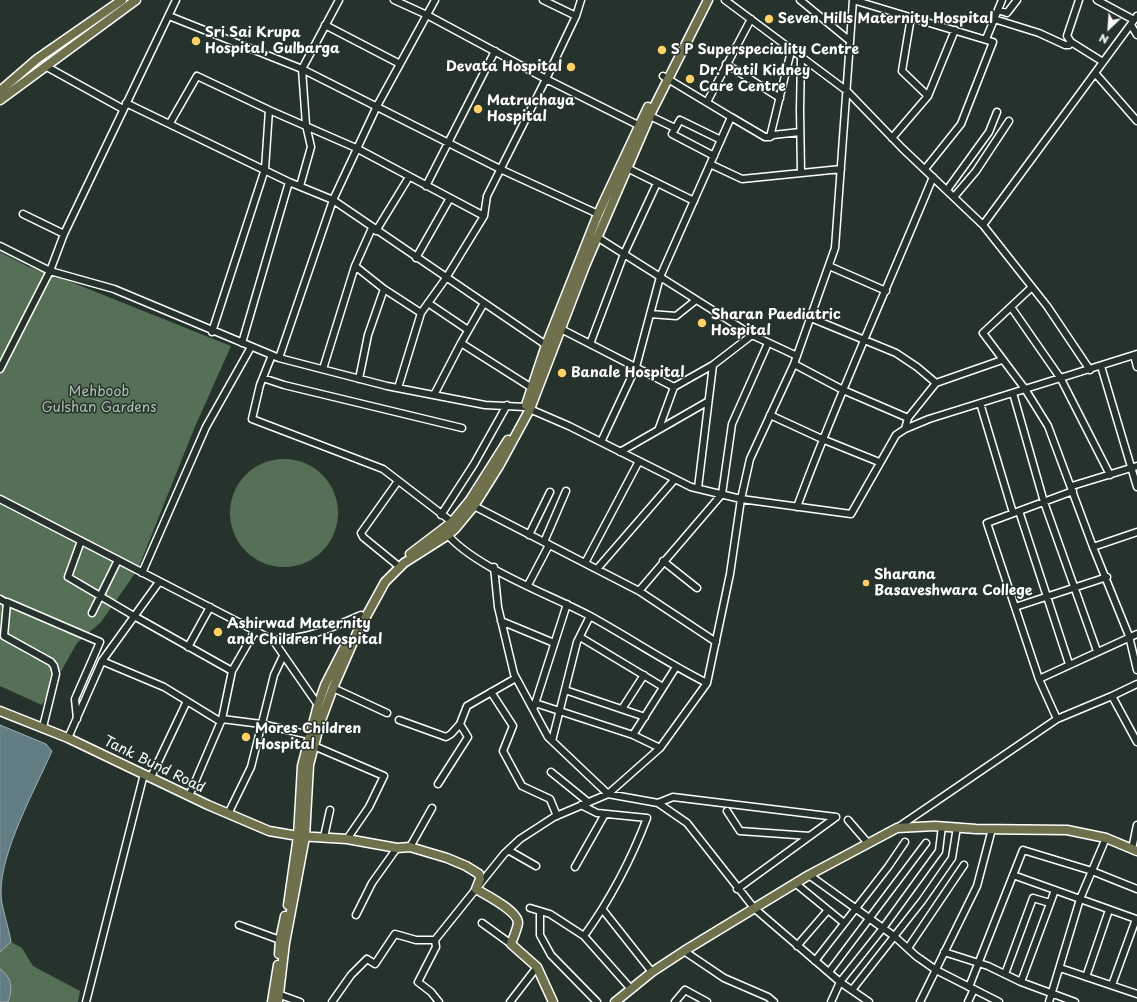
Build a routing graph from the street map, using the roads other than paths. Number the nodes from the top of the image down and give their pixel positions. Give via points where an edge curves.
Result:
1 (122, 0) edge
2 (136, 0) edge
3 (176, 0) edge
4 (339, 0) edge
5 (394, 0) edge
6 (435, 0) edge
7 (543, 0) edge
8 (581, 0) edge
9 (702, 0) edge
10 (708, 0) edge
11 (725, 0) edge
12 (800, 0) edge
13 (853, 0) edge
14 (1002, 0) edge
15 (1017, 0) edge
16 (1079, 0) edge
17 (1097, 0) edge
18 (998, 10) junction
19 (427, 15) junction
20 (169, 16) junction
21 (576, 16) junction
22 (911, 17) junction
23 (751, 19) junction
24 (994, 19) junction
25 (1134, 20) edge
26 (325, 25) junction
27 (955, 30) junction
28 (1137, 35) edge
29 (986, 39) junction
30 (850, 41) junction
31 (1071, 42) junction
32 (495, 51) junction
33 (791, 51) junction
34 (802, 58) junction
35 (1103, 62) junction
36 (400, 64) junction
37 (726, 64) junction
38 (46, 67) junction
39 (302, 69) junction
40 (1095, 73) junction
41 (665, 77) junction
42 (546, 79) junction
43 (0, 91) edge
44 (847, 91) junction
45 (928, 96) junction
46 (780, 98) junction
47 (0, 100) edge
48 (707, 102) junction
49 (126, 103) junction
50 (377, 106) junction
51 (123, 109) junction
52 (269, 110) junction
53 (998, 112) dead end
54 (650, 116) junction
55 (731, 117) junction
56 (1009, 121) dead end
57 (1137, 121) edge
58 (170, 123) junction
59 (306, 125) junction
60 (642, 126) junction
61 (675, 128) junction
62 (800, 132) junction
63 (770, 137) junction
64 (892, 138) junction
65 (721, 140) junction
66 (449, 142) junction
67 (356, 148) junction
68 (714, 156) junction
69 (710, 164) junction
70 (500, 168) junction
71 (627, 168) junction
72 (265, 169) junction
73 (841, 169) junction
74 (925, 169) junction
75 (802, 173) junction
76 (409, 176) junction
77 (933, 177) junction
78 (289, 182) junction
79 (657, 183) junction
80 (300, 186) junction
81 (426, 186) junction
82 (947, 190) junction
83 (954, 197) junction
84 (450, 198) junction
85 (333, 200) junction
86 (694, 201) junction
87 (23, 214) dead end
88 (598, 214) junction
89 (484, 216) junction
90 (983, 225) junction
91 (374, 229) junction
92 (64, 234) junction
93 (597, 237) junction
94 (0, 246) edge
95 (624, 254) junction
96 (416, 258) junction
97 (355, 266) junction
98 (829, 266) junction
99 (50, 271) junction
100 (660, 277) junction
101 (446, 278) junction
102 (1032, 287) junction
103 (384, 289) junction
104 (886, 291) junction
105 (696, 300) junction
106 (428, 303) junction
107 (484, 303) junction
108 (1011, 307) junction
109 (421, 313) junction
110 (650, 314) junction
111 (810, 318) junction
112 (562, 329) junction
113 (468, 330) junction
114 (212, 332) junction
115 (752, 335) junction
116 (865, 340) junction
117 (242, 343) junction
118 (461, 343) junction
119 (768, 343) junction
120 (590, 344) junction
121 (546, 345) junction
122 (251, 346) junction
123 (272, 355) junction
124 (1135, 355) edge
125 (797, 356) junction
126 (279, 358) junction
127 (1002, 360) junction
128 (794, 364) junction
129 (713, 365) junction
130 (1101, 366) junction
131 (636, 367) junction
132 (1137, 367) edge
133 (0, 369) edge
134 (323, 369) junction
135 (1090, 370) junction
136 (263, 378) junction
137 (1061, 379) junction
138 (358, 380) junction
139 (936, 383) junction
140 (674, 387) junction
141 (398, 388) junction
142 (532, 388) junction
143 (1025, 389) junction
144 (843, 390) junction
145 (1013, 393) junction
146 (434, 395) junction
147 (707, 402) junction
148 (980, 403) junction
149 (507, 405) junction
150 (527, 408) junction
151 (770, 415) junction
152 (908, 418) junction
153 (462, 428) dead end
154 (659, 428) junction
155 (905, 429) junction
156 (822, 439) junction
157 (601, 442) junction
158 (620, 452) junction
159 (639, 461) junction
160 (879, 462) junction
161 (1134, 467) edge
162 (1110, 475) junction
163 (675, 479) junction
164 (398, 481) junction
165 (1137, 487) edge
166 (698, 488) junction
167 (1072, 489) junction
168 (566, 491) dead end
169 (550, 492) dead end
170 (722, 494) junction
171 (0, 499) edge
172 (741, 499) junction
173 (1044, 502) junction
174 (474, 506) junction
175 (797, 507) junction
176 (1016, 512) junction
177 (442, 514) junction
178 (452, 522) junction
179 (446, 532) junction
180 (1137, 533) edge
181 (529, 535) junction
182 (81, 541) junction
183 (546, 543) junction
184 (1093, 547) junction
185 (118, 560) junction
186 (663, 561) junction
187 (585, 563) junction
188 (396, 564) junction
189 (494, 568) junction
190 (597, 569) junction
191 (142, 573) junction
192 (1107, 577) junction
193 (159, 582) junction
194 (528, 585) junction
195 (1075, 587) junction
196 (697, 588) dead end
197 (639, 591) junction
198 (100, 596) junction
199 (1047, 596) junction
200 (0, 598) edge
201 (6, 602) junction
202 (567, 604) junction
203 (210, 607) junction
204 (1015, 607) junction
205 (92, 613) dead end
206 (361, 615) junction
207 (134, 616) junction
208 (590, 616) junction
209 (501, 621) junction
210 (255, 630) junction
211 (1137, 634) edge
212 (1129, 636) junction
213 (580, 637) junction
214 (273, 640) junction
215 (716, 642) junction
216 (554, 643) junction
217 (188, 647) junction
218 (1097, 651) junction
219 (283, 656) junction
220 (102, 661) junction
221 (1069, 664) junction
222 (676, 667) junction
223 (1137, 670) edge
224 (232, 671) junction
225 (644, 675) junction
226 (516, 678) junction
227 (1039, 679) junction
228 (707, 683) junction
229 (1137, 684) edge
230 (664, 687) junction
231 (333, 688) junction
232 (565, 690) junction
233 (491, 692) junction
234 (1112, 696) junction
235 (187, 701) junction
236 (535, 703) junction
237 (318, 704) junction
238 (622, 709) junction
239 (533, 710) junction
240 (560, 710) junction
241 (0, 711) edge
242 (387, 714) dead end
243 (645, 717) junction
244 (77, 719) junction
245 (1057, 719) junction
246 (399, 720) dead end
247 (221, 721) junction
248 (261, 724) junction
249 (460, 724) junction
250 (43, 727) junction
251 (310, 735) junction
252 (633, 735) junction
253 (68, 738) junction
254 (552, 741) junction
255 (1137, 742) edge
256 (314, 746) junction
257 (660, 748) junction
258 (551, 772) dead end
259 (148, 776) junction
260 (438, 784) dead end
261 (608, 794) junction
262 (189, 796) junction
263 (588, 802) junction
264 (658, 803) junction
265 (581, 805) junction
266 (432, 808) dead end
267 (330, 810) dead end
268 (727, 811) dead end
269 (228, 814) junction
270 (605, 814) junction
271 (557, 816) junction
272 (848, 820) dead end
273 (1137, 825) edge
274 (942, 826) junction
275 (957, 827) junction
276 (897, 828) junction
277 (992, 829) junction
278 (810, 836) junction
279 (302, 837) junction
280 (324, 837) junction
281 (1106, 838) junction
282 (347, 839) junction
283 (867, 842) junction
284 (905, 842) dead end
285 (926, 843) dead end
286 (410, 847) junction
287 (397, 848) junction
288 (508, 850) junction
289 (1134, 850) edge
290 (964, 865) dead end
291 (536, 866) dead end
292 (575, 867) dead end
293 (1092, 871) junction
294 (809, 875) junction
295 (1013, 875) junction
296 (795, 883) junction
297 (738, 888) junction
298 (476, 889) junction
299 (1137, 889) edge
300 (1054, 890) junction
301 (1080, 899) junction
302 (1050, 903) junction
303 (856, 907) junction
304 (530, 908) dead end
305 (754, 908) junction
306 (603, 910) junction
307 (828, 910) junction
308 (1109, 910) junction
309 (540, 911) junction
310 (356, 915) dead end
311 (870, 918) junction
312 (482, 923) dead end
313 (844, 923) junction
314 (239, 925) dead end
315 (883, 928) junction
316 (584, 936) junction
317 (894, 936) junction
318 (280, 940) junction
319 (435, 940) junction
320 (511, 944) junction
321 (797, 946) junction
322 (908, 948) junction
323 (684, 951) junction
324 (944, 952) junction
325 (816, 961) junction
326 (978, 963) junction
327 (537, 967) junction
328 (1060, 968) junction
329 (936, 970) junction
330 (652, 972) junction
331 (828, 972) junction
332 (1004, 974) junction
333 (1086, 977) junction
334 (840, 982) junction
335 (1021, 982) junction
336 (1112, 985) junction
337 (972, 988) junction
338 (631, 989) junction
339 (852, 990) junction
340 (1053, 992) junction
341 (1137, 994) edge
342 (278, 996) edge
343 (86, 1002) edge
344 (272, 1002) edge
345 (300, 1002) edge
346 (332, 1002) edge
347 (439, 1002) edge
348 (510, 1002) edge
349 (553, 1002) edge
350 (597, 1002) edge
351 (614, 1002) edge
352 (675, 1002) edge
353 (707, 1002) edge
354 (774, 1002) edge
355 (831, 1002) edge
356 (869, 1002) edge
357 (920, 1002) edge
358 (968, 1002) edge
359 (999, 1002) edge
360 (1049, 1002) edge
361 (1075, 1002) edge

1 - 43 main road via 38,59
2 - 38 main road
3 - 20 street
4 - 26 street
5 - 19 street
6 - 19 street
7 - 21 street
8 - 21 street
9 - 41 main road
10 - 41 main road
11 - 23 street
12 - 30 street
13 - 22 street
13 - 30 street
14 - 18 street
15 - 18 street via 1006,13
16 - 31 street via 1067,36
17 - 25 street
18 - 24 street
19 - 32 street
19 - 36 street
20 - 39 street
20 - 49 street
21 - 42 street
22 - 27 street
22 - 45 street via 902,71
23 - 33 street
23 - 37 street
24 - 29 street
24 - 31 street via 1039,33 1065,45
25 - 28 street
25 - 35 street
26 - 36 street
26 - 39 street
27 - 29 street
27 - 45 street
29 - 74 street via 994,42 961,124
30 - 44 street
31 - 35 street
32 - 42 street
32 - 66 street
33 - 34 street
33 - 46 street
34 - 44 street
34 - 62 street
35 - 40 street
36 - 50 street
37 - 46 street
37 - 48 street
38 - 47 main road
38 - 51 street
39 - 50 street
39 - 59 street
40 - 57 street
40 - 90 street
41 - 48 street
41 - 54 main road
41 - 60 main road
42 - 60 street
42 - 70 street
44 - 64 street
44 - 73 street
45 - 64 street
46 - 63 street
48 - 55 street
49 - 51 street
49 - 58 street
50 - 66 street
50 - 67 street
51 - 92 street
52 - 58 street via 197,76
52 - 59 street
52 - 72 street
53 - 82 street via 989,132
54 - 60 main road
54 - 61 street
55 - 63 street via 765,137
55 - 65 street
56 - 83 street via 976,171
58 - 72 street
59 - 67 street
59 - 80 street via 311,147
60 - 71 main road
60 - 88 main road
61 - 65 street via 680,120
61 - 68 street via 672,134
62 - 63 street
62 - 75 street
64 - 74 street
65 - 68 street
66 - 70 street
66 - 81 street
67 - 76 street
67 - 85 street
68 - 69 street
69 - 75 street via 742,179
69 - 86 street
70 - 88 street
70 - 89 street via 486,196
71 - 79 street
71 - 93 main road
72 - 78 street
72 - 114 street
73 - 75 street
73 - 98 street via 835,248
74 - 77 street
76 - 81 street
76 - 91 street
77 - 82 street
77 - 104 street
78 - 80 street
78 - 117 street
79 - 86 street
79 - 95 street
80 - 85 street
81 - 84 street
82 - 83 street
83 - 90 street
84 - 89 street
84 - 96 street
85 - 91 street
85 - 126 street
86 - 100 street
87 - 92 street
88 - 121 main road
89 - 101 street
90 - 102 street
91 - 96 street
91 - 97 street
92 - 99 street
93 - 95 street
93 - 112 main road
94 - 99 street
95 - 100 street
95 - 120 street
96 - 101 street
97 - 103 street
97 - 134 street
98 - 104 street
98 - 111 street
99 - 114 street via 114,289
99 - 133 street
100 - 105 street
100 - 110 street
101 - 106 street
101 - 107 street
102 - 108 street
102 - 135 street
103 - 109 street
103 - 138 street via 368,335
104 - 116 street
105 - 110 street via 676,316
105 - 115 street
106 - 109 street
106 - 113 street
107 - 113 street
107 - 121 street
108 - 127 street via 983,333
108 - 137 street
109 - 141 street
110 - 131 street
111 - 116 street
111 - 125 street
112 - 120 street
112 - 150 main road
113 - 118 street
114 - 117 street
115 - 119 street
115 - 129 street
116 - 139 street via 896,354
116 - 144 street
117 - 122 street
118 - 142 street
118 - 146 street
119 - 125 street
119 - 170 street via 732,424
120 - 131 street
121 - 142 main road
122 - 123 street
122 - 191 street via 206,427
123 - 126 street
123 - 136 street
124 - 130 street
124 - 132 street
125 - 128 street
126 - 134 street
127 - 139 street
127 - 143 street
128 - 144 street
128 - 151 street
129 - 140 street
129 - 147 street
130 - 135 street
130 - 161 street
131 - 140 street
131 - 157 street
134 - 138 street
135 - 137 street
136 - 153 street
136 - 164 street via 252,419 383,469
137 - 143 street
137 - 162 street
138 - 141 street
139 - 152 street
140 - 154 street
141 - 146 street
142 - 150 main road
143 - 145 street
143 - 167 street via 1048,426
144 - 152 street
144 - 156 street
145 - 148 street
145 - 173 street
146 - 149 street via 485,405
147 - 154 street
147 - 166 street
148 - 155 street
148 - 176 street
149 - 150 street
149 - 177 street
150 - 157 street
150 - 174 main road via 499,466
150 - 178 main road via 470,500
151 - 156 street
151 - 172 street via 750,459
152 - 155 street
154 - 158 street
155 - 160 street via 896,435
156 - 160 street
156 - 175 street
157 - 158 street
158 - 159 street
159 - 163 street
159 - 187 street
160 - 175 street via 851,514
161 - 162 street
161 - 165 street
162 - 167 street
163 - 166 street
163 - 190 street
164 - 177 street
164 - 188 street via 361,533
166 - 170 street
167 - 173 street
167 - 184 street
168 - 183 street
169 - 181 street
170 - 172 street
170 - 186 street
171 - 182 street
172 - 175 street
172 - 215 street via 730,574
173 - 176 street
173 - 195 street
174 - 179 main road
174 - 181 street
176 - 199 street
176 - 204 street via 987,523
177 - 178 street
178 - 179 main road
179 - 188 main road
179 - 189 street via 469,553
179 - 231 main road via 404,563 385,582 357,633
180 - 184 street
181 - 183 street
182 - 185 street
182 - 198 street via 68,576
183 - 187 street
183 - 194 street
184 - 192 street
185 - 191 street
185 - 198 street
186 - 196 street
186 - 197 street
187 - 190 street
188 - 206 main road via 385,574
189 - 194 street
189 - 209 street
190 - 197 street
191 - 193 street
192 - 195 street
192 - 212 street
193 - 203 street
193 - 207 street
194 - 202 street
195 - 199 street
195 - 218 street
197 - 215 street
198 - 205 street
198 - 207 street
199 - 204 street
199 - 221 street
200 - 201 street
201 - 244 street via 100,642 75,699
201 - 250 street via 4,636 54,666 56,674
202 - 208 street
202 - 216 street
203 - 210 street
203 - 217 street
204 - 227 street
206 - 214 street via 317,634 297,639
206 - 237 main road
207 - 217 street
207 - 220 street
208 - 213 street
208 - 222 street
209 - 216 street
209 - 226 street
210 - 214 street
210 - 224 street
211 - 212 street
212 - 218 street
212 - 223 street
213 - 225 street
213 - 232 street
214 - 219 street
215 - 228 street
216 - 236 street
217 - 224 street
218 - 221 street
219 - 237 street
219 - 248 street via 274,675
220 - 235 street via 164,687
220 - 244 street
221 - 227 street
222 - 228 street
222 - 230 street
224 - 247 street
225 - 230 street
225 - 238 street
226 - 233 street
226 - 239 street
227 - 245 street
228 - 257 street
229 - 234 street
230 - 243 street
231 - 242 street
231 - 256 main road
232 - 238 street
232 - 240 street
233 - 249 street via 467,706
233 - 271 street via 513,726 503,751 522,786 550,799
234 - 245 street
234 - 255 street
235 - 247 street
235 - 259 street
236 - 239 street
236 - 240 street
237 - 251 main road
238 - 243 street
239 - 254 street
240 - 252 street
240 - 254 street
241 - 250 main road, Tank Bund Road
243 - 252 street
244 - 253 street
245 - 276 street
246 - 249 street via 446,737
247 - 248 street
247 - 262 street
248 - 251 street
248 - 269 street via 250,767
249 - 260 street via 468,737
250 - 253 main road, Tank Bund Road
251 - 279 main road via 302,766
252 - 257 street
253 - 259 main road, Tank Bund Road
254 - 261 street
256 - 279 main road
256 - 282 street via 384,776 369,807
257 - 261 street
258 - 263 street
259 - 262 main road, Tank Bund Road
259 - 343 street
261 - 263 street
261 - 264 street
262 - 269 main road, Tank Bund Road
263 - 265 street
264 - 278 street via 673,797 836,817
264 - 297 street via 687,823
265 - 270 street
265 - 271 street
266 - 286 street
267 - 280 street
268 - 278 street via 740,831
269 - 279 main road, Tank Bund Road via 269,831
270 - 292 street
270 - 306 street via 647,818 627,865
271 - 288 street via 531,830
272 - 283 street
273 - 289 street
274 - 275 main road
274 - 276 main road
274 - 315 street via 939,851
275 - 277 main road
275 - 317 street via 952,858
276 - 283 main road
277 - 281 main road via 1067,830
277 - 324 street via 977,886
278 - 297 street
279 - 280 main road, Tank Bund Road
279 - 318 main road
279 - 342 main road
280 - 282 main road, Tank Bund Road
281 - 289 main road
281 - 293 street
282 - 287 main road, Tank Bund Road
283 - 294 main road
284 - 303 street
285 - 311 street
286 - 287 main road, Tank Bund Road
286 - 298 main road via 447,858 473,870 479,874 480,879
287 - 310 street via 372,883
288 - 291 street
288 - 298 street
290 - 322 street
293 - 295 street via 1023,850
293 - 299 street
293 - 301 street
294 - 296 main road
294 - 303 street
295 - 300 street
295 - 326 street
296 - 305 main road
296 - 307 street
297 - 305 street
298 - 319 street
298 - 320 main road via 517,918 518,923
300 - 301 street
300 - 302 street
301 - 308 street
301 - 328 street
302 - 332 street via 1034,898
302 - 335 street
303 - 311 street
303 - 313 street
304 - 309 street
305 - 321 street
305 - 323 main road
306 - 316 street
306 - 330 street
307 - 313 street
307 - 321 street
308 - 333 street
308 - 336 street via 1136,919
309 - 316 street via 550,914
309 - 350 street via 540,935 551,955
311 - 315 street
311 - 331 street
312 - 320 street
313 - 325 street
314 - 318 street
315 - 317 street
315 - 334 street
316 - 338 street
317 - 322 street
317 - 339 street
318 - 342 main road
319 - 346 street via 416,940 396,934 374,964 367,959 351,975
319 - 347 street via 436,947 418,982
320 - 327 main road
321 - 325 street
322 - 329 street
323 - 330 main road
323 - 354 street via 724,978
324 - 326 street
324 - 329 street
325 - 331 street
326 - 332 street
326 - 337 street
327 - 348 street
327 - 349 main road
328 - 333 street
328 - 340 street
329 - 337 street
329 - 357 street
330 - 338 main road
331 - 334 street
332 - 335 street
333 - 336 street
334 - 339 street
334 - 355 street
335 - 340 street
336 - 341 street
337 - 358 street
337 - 359 street
338 - 351 main road
339 - 356 street
340 - 360 street
340 - 361 street
342 - 344 main road
342 - 345 street
352 - 353 street via 685,990

